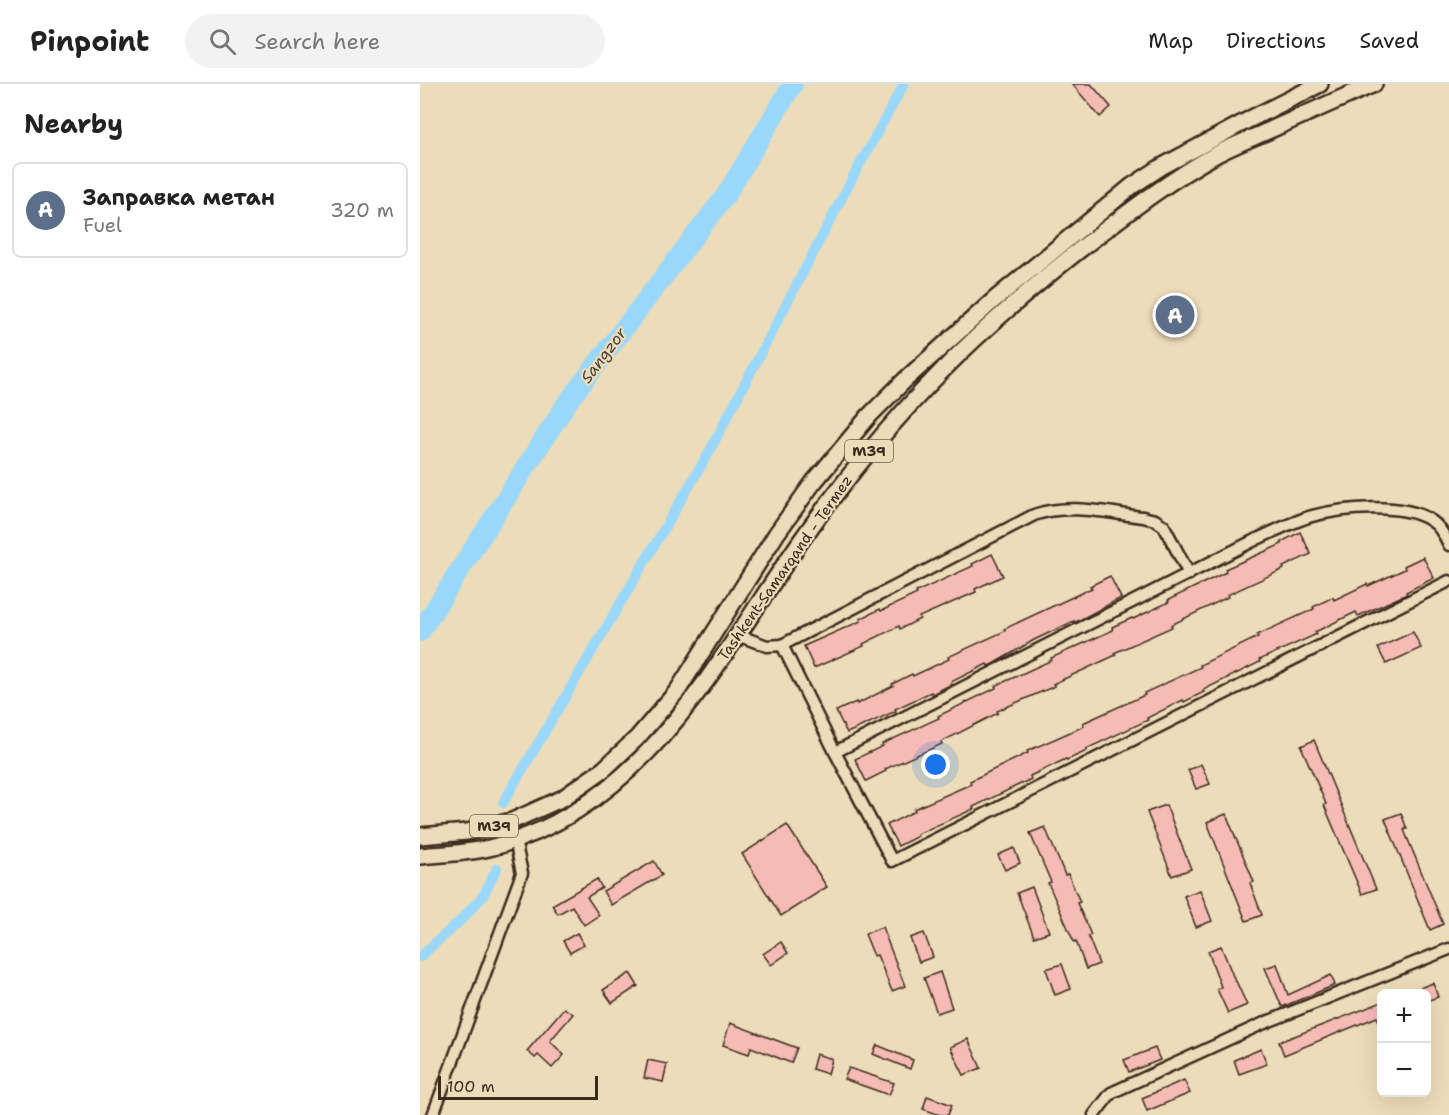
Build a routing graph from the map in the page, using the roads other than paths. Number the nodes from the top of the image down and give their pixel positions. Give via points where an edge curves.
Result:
1 (1320, 84) edge
2 (1374, 84) edge
3 (777, 533) junction
4 (798, 545) junction
5 (1449, 545) edge
6 (1189, 574) junction
7 (1449, 581) edge
8 (737, 635) junction
9 (782, 645) junction
10 (835, 752) junction
11 (420, 836) edge
12 (515, 840) junction
13 (420, 856) edge
14 (1449, 949) edge
15 (433, 1115) edge
16 (1094, 1115) edge

1 - 3 highway, Tashkent-Samarqand - Termez / M39 via 1161,167 1106,206 905,380 869,416
2 - 4 highway, Tashkent-Samarqand - Termez / M39 via 1218,153 1145,198 1069,258 996,320 909,405 868,451
3 - 4 highway via 783,547
3 - 11 highway, Tashkent-Samarqand - Termez / M39 via 678,690 619,757 571,793 535,812 467,832
4 - 8 highway, Tashkent-Samarqand - Termez / M39
5 - 6 street via 1431,520 1413,513 1380,508 1338,510 1257,539
6 - 9 street via 1164,526 1155,520 1063,508 1048,510
6 - 10 street
7 - 10 street via 892,861
8 - 9 street via 767,646
8 - 12 highway, Tashkent-Samarqand - Termez / M39 via 693,700 632,768 575,812
9 - 10 street
12 - 13 highway, Tashkent-Samarqand - Termez / M39 via 489,848
12 - 15 street via 522,873
14 - 16 street via 1262,1024 1111,1093

